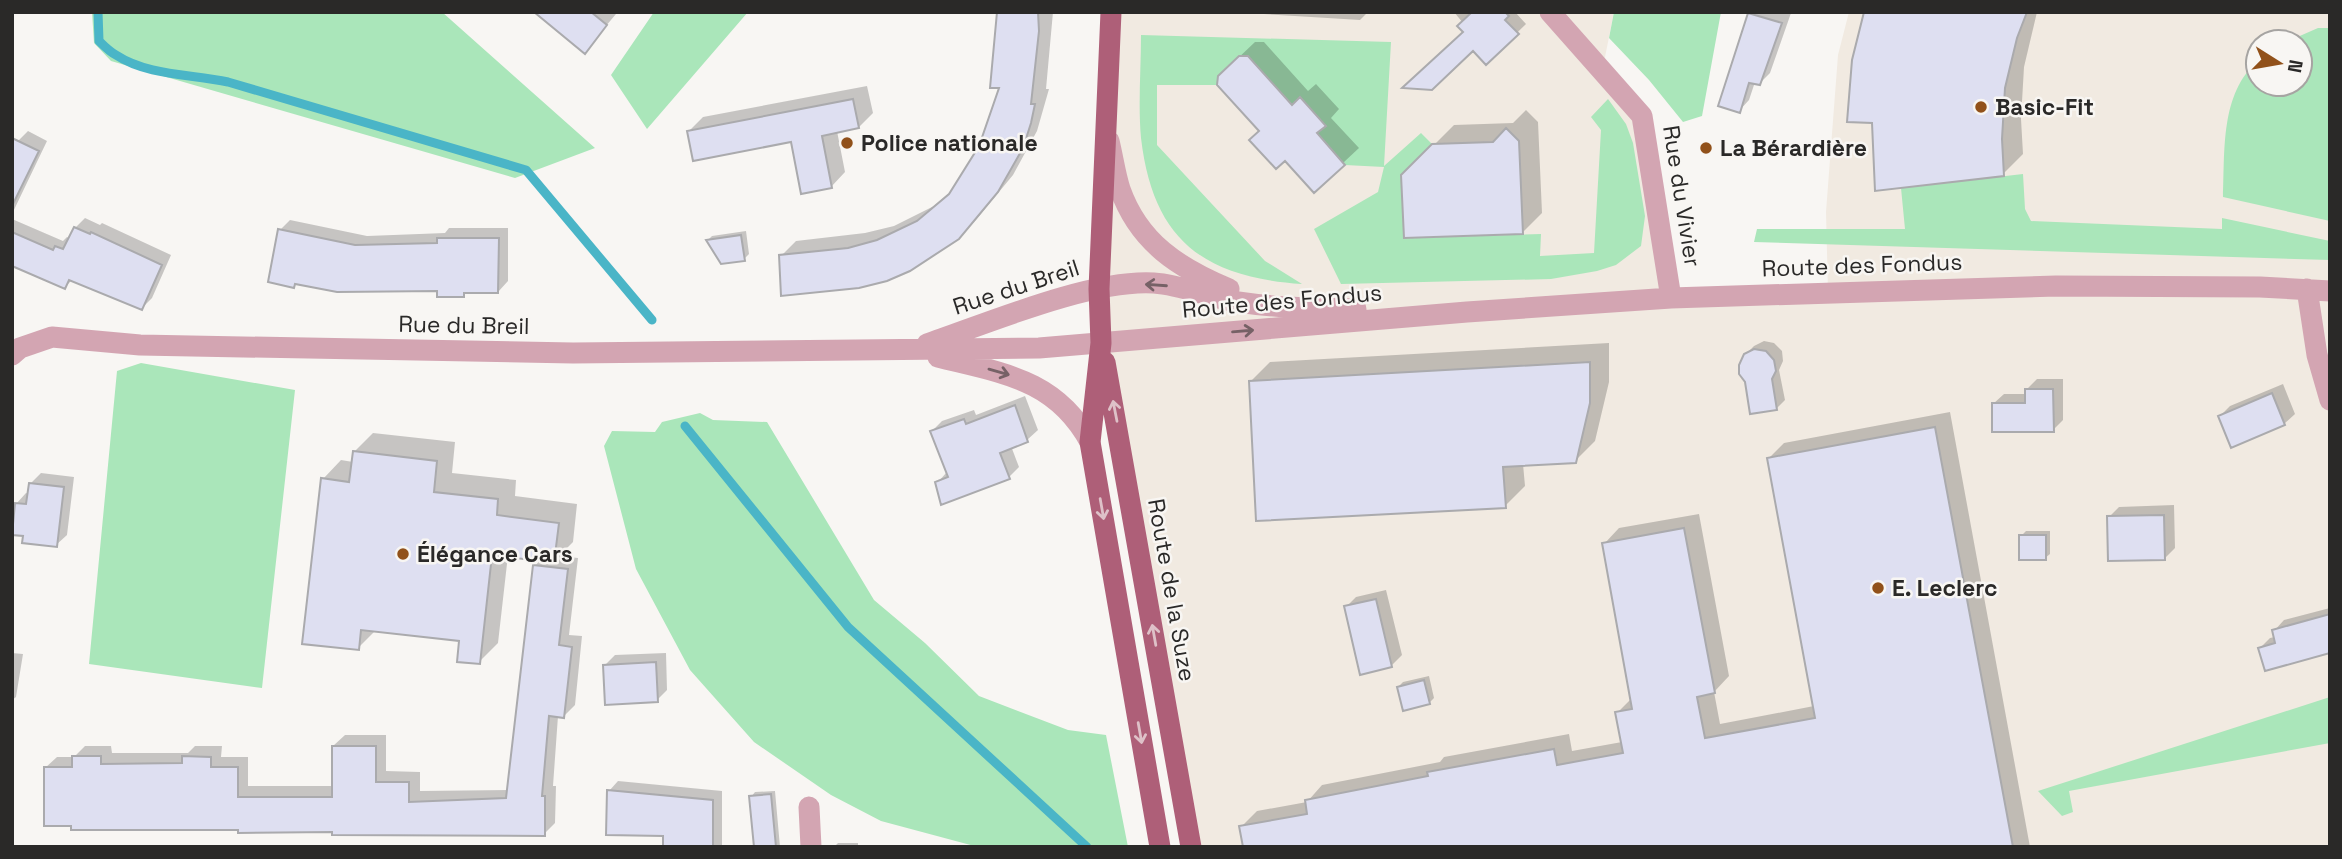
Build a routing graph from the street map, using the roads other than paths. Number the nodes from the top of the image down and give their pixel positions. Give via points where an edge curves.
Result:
1 (1111, 12) edge
2 (1550, 12) edge
3 (1104, 123) junction
4 (2330, 282) edge
5 (2260, 287) junction
6 (1099, 289) junction
7 (2306, 289) junction
8 (2330, 291) edge
9 (1671, 298) junction
10 (1266, 305) junction
11 (1467, 312) junction
12 (1101, 343) junction
13 (15, 348) edge
14 (909, 350) junction
15 (2330, 400) edge
16 (1090, 442) junction
17 (809, 807) dead end
18 (811, 847) edge
19 (1160, 847) edge
20 (1191, 847) edge

1 - 3 main road, Route de la Suze
2 - 9 street, Rue du Vivier via 1642,116
3 - 6 main road, Route de la Suze
3 - 10 street, Route des Fondus via 1121,191 1156,248 1180,266
4 - 5 street, Route des Fondus
5 - 7 street, Route des Fondus
5 - 9 street, Route des Fondus via 2056,286
10 -> 6 street, Route des Fondus via 1154,283
6 - 12 main road, Route de la Suze
6 - 14 street, Rue du Breil
7 - 8 street, Route des Fondus
7 - 15 street
9 - 11 street, Route des Fondus
10 - 11 street, Route des Fondus
12 -> 11 street, Route des Fondus
12 - 14 street, Rue du Breil
12 - 16 main road, Route de la Suze
20 -> 12 main road, Route de la Suze
13 - 14 street, Rue du Breil via 52,337 140,345 573,353
14 -> 16 street, Rue du Breil via 1028,381 1057,399 1078,420
16 -> 19 main road, Route de la Suze
17 - 18 street

